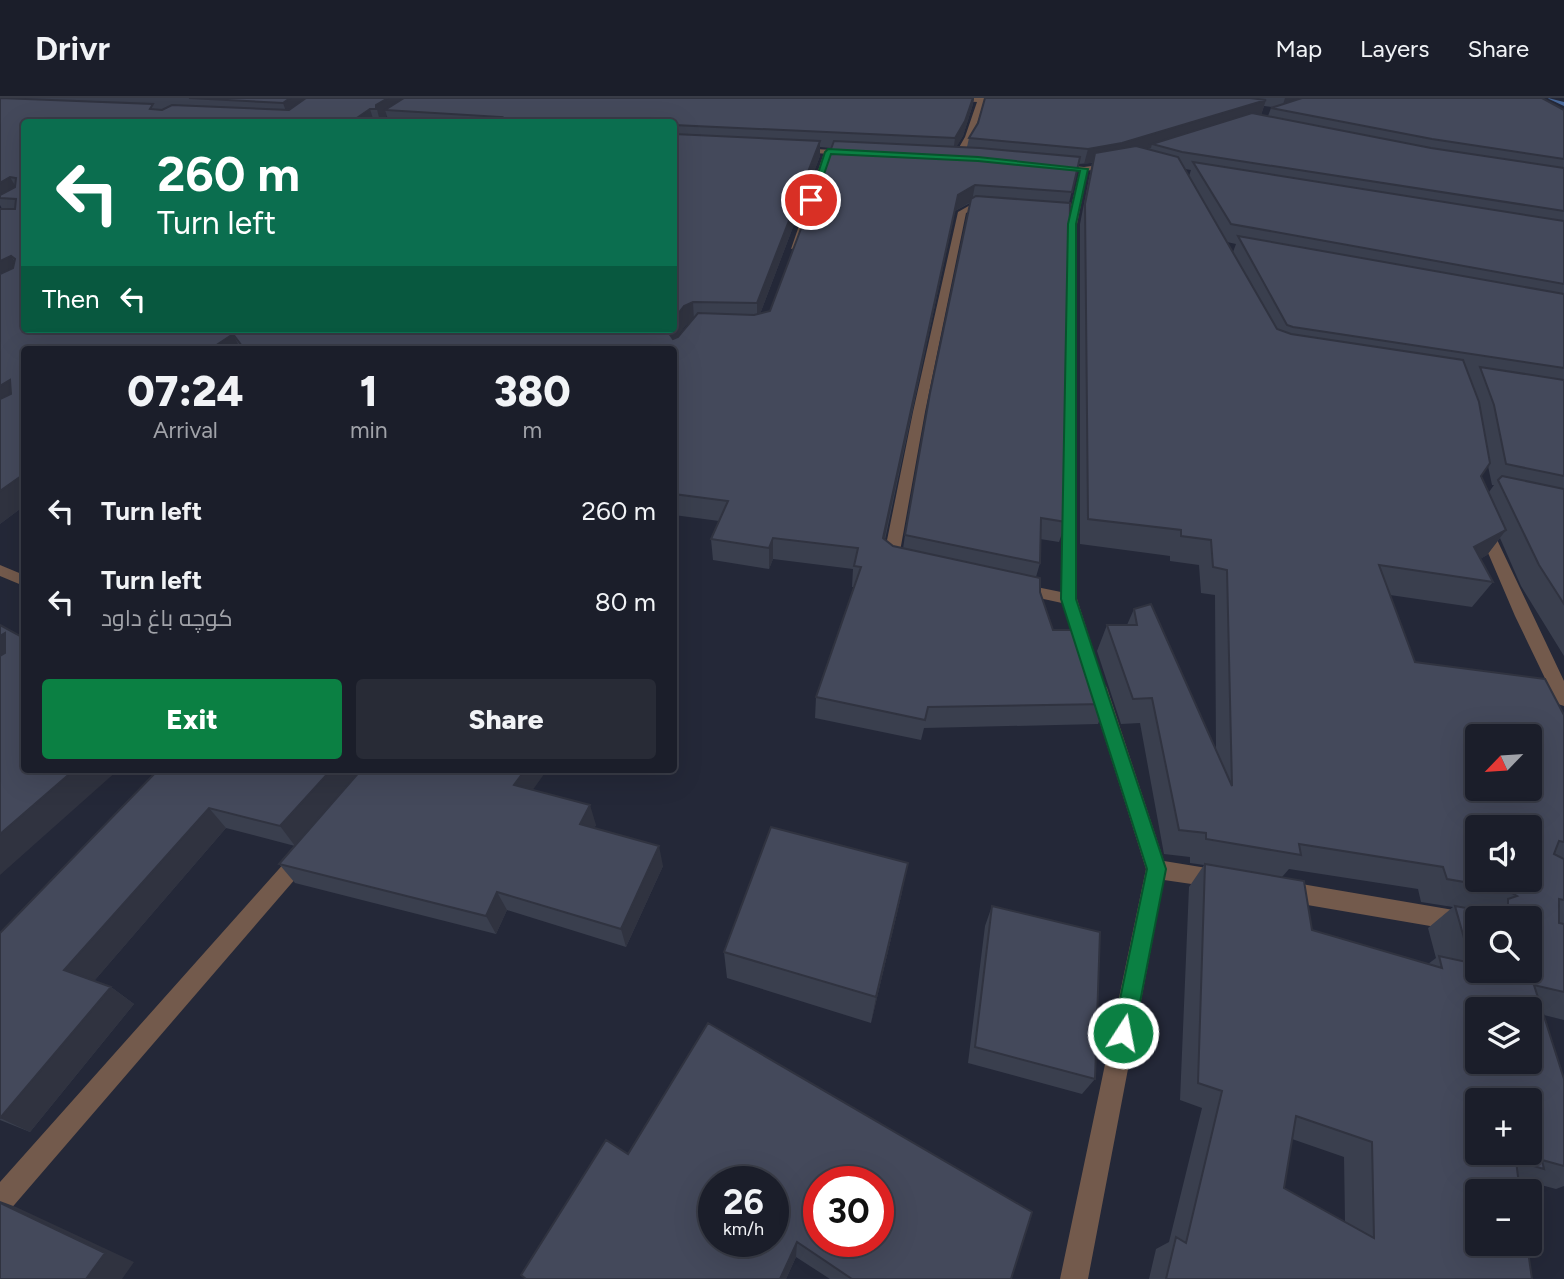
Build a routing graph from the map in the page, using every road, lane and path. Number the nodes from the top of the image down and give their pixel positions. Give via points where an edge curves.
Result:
1 (425, 98) edge
2 (915, 98) edge
3 (981, 99) edge
4 (391, 119) edge
5 (790, 150) edge
6 (828, 152) junction
7 (867, 153) edge
8 (944, 157) edge
9 (957, 158) junction
10 (968, 158) edge
11 (1120, 163) edge
12 (1045, 165) edge
13 (1084, 169) junction
14 (1010, 210) edge
15 (792, 255) edge
16 (1478, 512) edge
17 (916, 566) edge
18 (0, 570) edge
19 (21, 580) edge
20 (1005, 586) edge
21 (1069, 599) junction
22 (1564, 699) edge
23 (315, 842) edge
24 (1156, 869) junction
25 (1237, 883) edge
26 (1263, 887) edge
27 (1465, 922) edge
28 (0, 1202) edge
29 (1074, 1279) edge

1 - 4 street
2 - 3 street
3 - 9 street
5 - 6 street
6 - 7 street
6 - 15 street
8 - 9 street
9 - 10 street
11 - 13 street
12 - 13 street
13 - 21 street via 1067,215
14 - 17 street via 972,207 962,212 891,559
16 - 22 street
18 - 19 street
20 - 21 street
21 - 24 street
23 - 28 street
24 - 25 street
24 - 29 street
26 - 27 street

